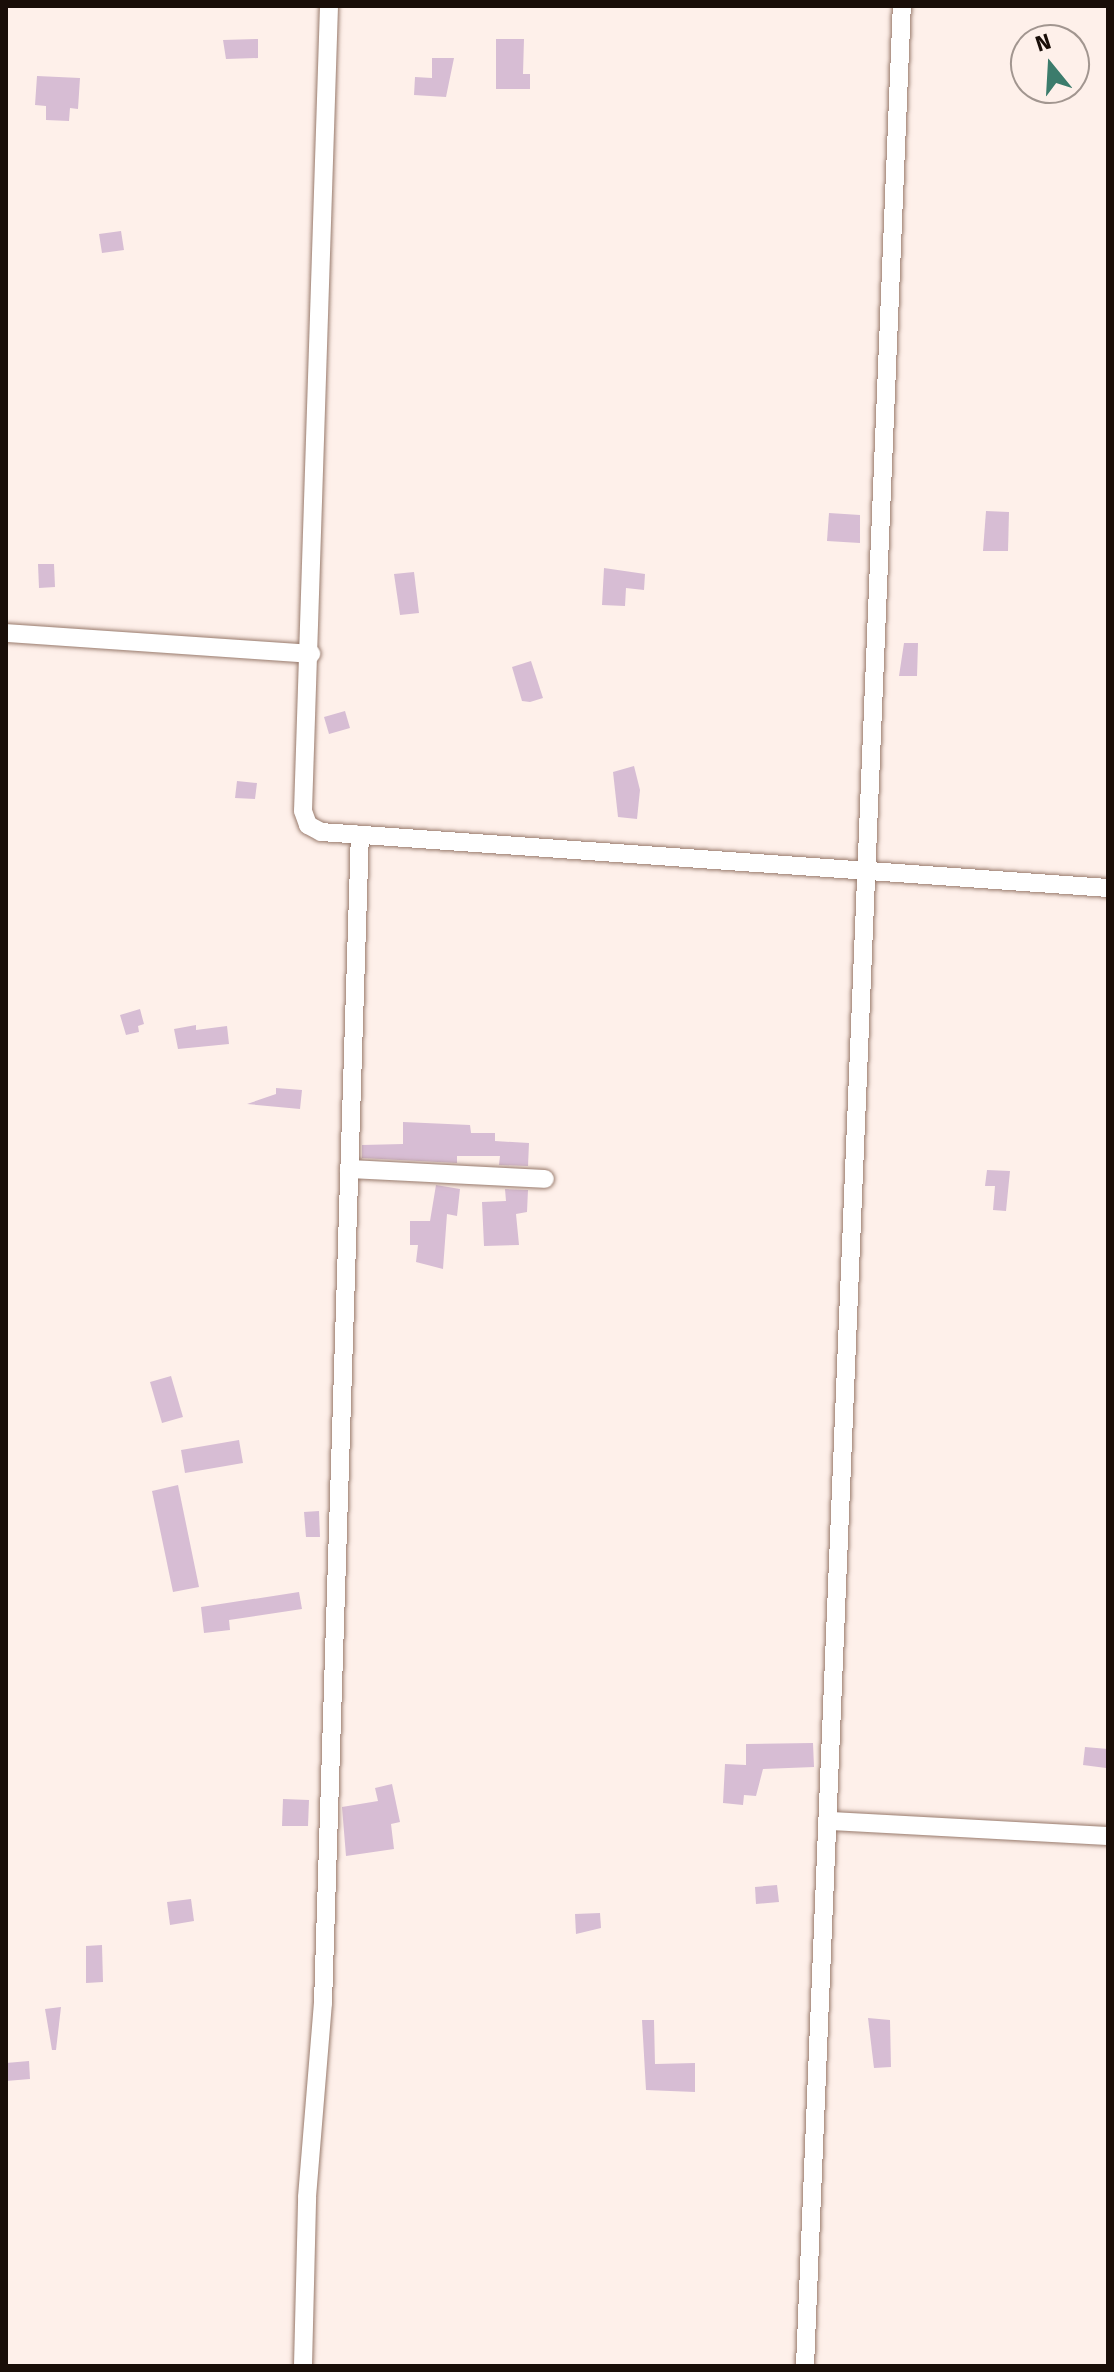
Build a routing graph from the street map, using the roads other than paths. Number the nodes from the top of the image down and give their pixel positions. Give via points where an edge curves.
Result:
1 (329, 6) edge
2 (902, 6) edge
3 (6, 633) edge
4 (311, 654) junction
5 (360, 835) junction
6 (863, 867) junction
7 (1108, 888) edge
8 (349, 1169) junction
9 (545, 1179) dead end
10 (831, 1821) junction
11 (1108, 1836) edge
12 (303, 2366) edge
13 (805, 2366) edge

1 - 4 street
2 - 6 street
3 - 4 street
4 - 5 street via 303,811 308,825 321,832
5 - 6 street
5 - 8 street
6 - 7 street
6 - 10 street
8 - 9 street
8 - 12 street via 323,2003 307,2197
10 - 11 street
10 - 13 street

